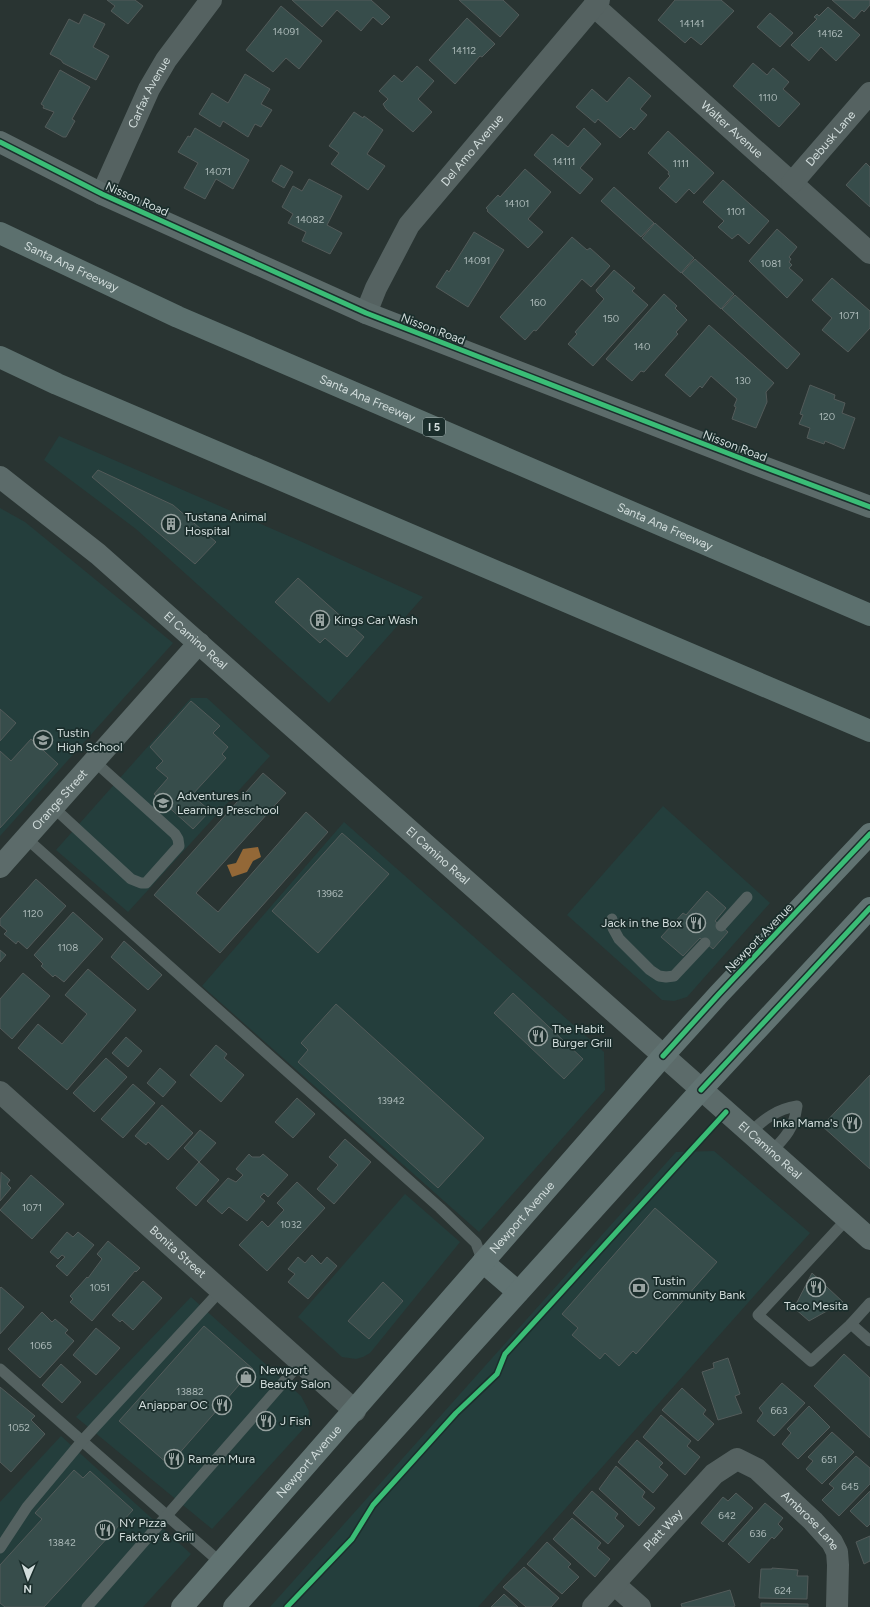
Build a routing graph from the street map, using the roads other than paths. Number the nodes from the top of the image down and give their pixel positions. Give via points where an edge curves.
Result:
1 (211, 0) edge
2 (596, 3) edge
3 (870, 93) edge
4 (0, 142) edge
5 (792, 183) junction
6 (102, 194) junction
7 (0, 233) edge
8 (870, 253) edge
9 (366, 313) junction
10 (0, 357) edge
11 (0, 477) edge
12 (870, 507) edge
13 (870, 616) edge
14 (199, 643) junction
15 (870, 731) edge
16 (94, 761) junction
17 (53, 807) junction
18 (870, 834) edge
19 (26, 838) junction
20 (0, 867) edge
21 (747, 897) dead end
22 (870, 908) edge
23 (612, 919) dead end
24 (721, 926) dead end
25 (706, 943) dead end
26 (663, 1056) junction
27 (701, 1090) junction
28 (0, 1092) edge
29 (750, 1133) junction
30 (772, 1152) junction
31 (847, 1219) junction
32 (870, 1239) edge
33 (483, 1262) junction
34 (221, 1290) junction
35 (518, 1292) junction
36 (870, 1303) edge
37 (851, 1324) junction
38 (870, 1341) edge
39 (301, 1362) junction
40 (0, 1369) edge
41 (355, 1410) junction
42 (82, 1441) junction
43 (737, 1459) joint
44 (168, 1517) junction
45 (0, 1548) edge
46 (221, 1563) junction
47 (614, 1584) junction
48 (87, 1607) edge
49 (182, 1607) edge
50 (234, 1607) edge
51 (593, 1607) edge
52 (640, 1607) edge
53 (837, 1607) edge

1 - 6 street, Carfax Avenue via 166,60 149,89
2 - 5 street, Walter Avenue
2 - 9 street, Del Amo Avenue via 409,225
3 - 5 street, Debusk Lane
4 - 6 street, Nisson Road
5 - 8 street, Walter Avenue
6 - 9 street, Nisson Road
7 - 13 highway, Santa Ana Freeway / I 5 via 178,317
9 - 12 street, Nisson Road
10 - 15 highway via 57,384
11 - 14 street, El Camino Real via 98,554
14 - 16 street, Orange Street
14 - 26 street, El Camino Real
16 - 17 street, Orange Street
16 - 17 lane via 175,834 179,846 146,882 141,883 131,879
17 - 19 street, Orange Street
18 - 26 main road, Newport Avenue via 718,994
19 - 20 street, Orange Street
19 - 33 lane via 440,1208 476,1243
21 - 24 lane
22 - 27 main road
23 - 25 lane via 613,928 619,939 650,970 666,978 674,976
26 - 27 street, El Camino Real
26 - 33 main road, Newport Avenue
27 - 29 street, El Camino Real
27 - 35 main road
28 - 34 street, Bonita Street
29 - 30 street, El Camino Real
29 - 30 lane via 767,1116 797,1106 789,1135
30 - 31 street, El Camino Real
31 - 32 street, El Camino Real
31 - 37 lane via 758,1315 811,1361
33 - 35 main road
33 - 41 main road, Newport Avenue
34 - 39 street, Bonita Street
34 - 42 lane
35 - 50 main road
36 - 37 lane
37 - 38 lane
39 - 41 street, Bonita Street
39 - 44 lane
40 - 42 lane
41 - 46 main road, Newport Avenue
42 - 44 lane
42 - 45 lane via 27,1507
43 - 47 street, Platt Way via 714,1474
43 - 53 street, Ambrose Lane via 757,1469 832,1542 837,1552
44 - 46 lane
44 - 48 lane
46 - 49 main road, Newport Avenue
47 - 51 street, Platt Way
47 - 52 street

